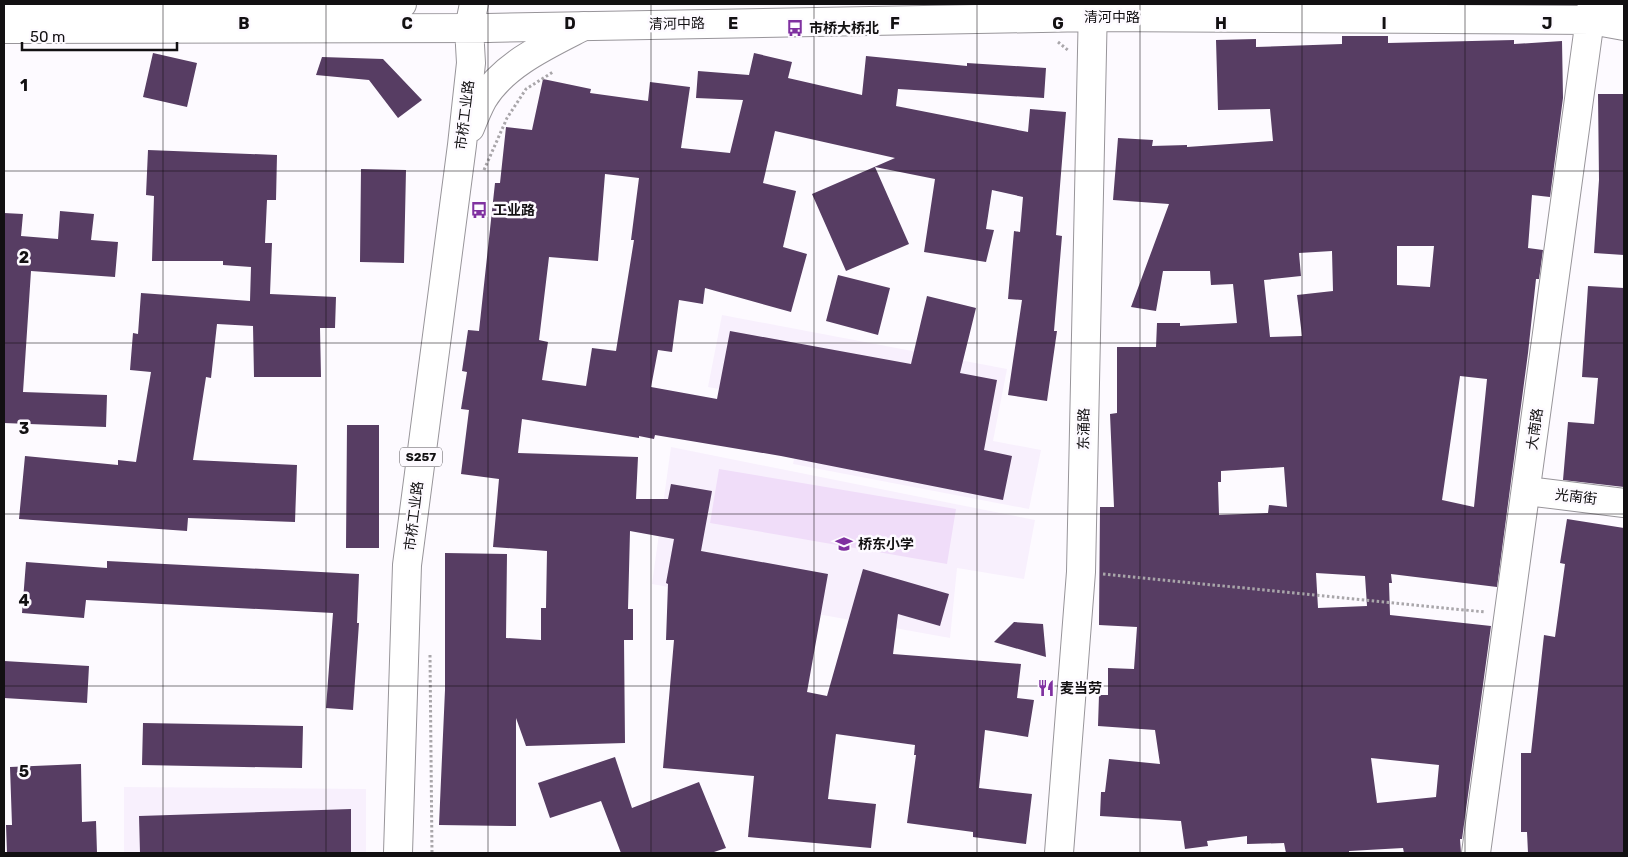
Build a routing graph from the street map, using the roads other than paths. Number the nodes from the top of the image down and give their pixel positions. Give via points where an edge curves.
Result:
1 (389, 4) edge
2 (402, 4) edge
3 (1616, 4) edge
4 (4, 5) edge
5 (1624, 5) edge
6 (1093, 10) edge
7 (1592, 12) edge
8 (480, 16) edge
9 (584, 26) junction
10 (1624, 26) edge
11 (4, 29) edge
12 (462, 145) junction
13 (1527, 491) junction
14 (1624, 503) edge
15 (398, 853) edge
16 (1059, 853) edge
17 (1476, 853) edge

1 - 2 street
1 - 4 street
3 - 5 street
6 - 7 street, 清河中路
6 - 9 street, 清河中路
6 - 16 street, 东涌路 via 1081,572
7 - 10 street, 清河中路
7 - 13 street, 大南路
8 - 9 street, 清河中路
8 - 11 street, 清河中路
8 - 12 street, 市桥工业路 / S257
9 - 12 street via 544,46 505,74 484,98
12 - 15 street, 市桥工业路 / S257 via 407,565
13 - 14 street, 光南街
13 - 17 street, 大南路

